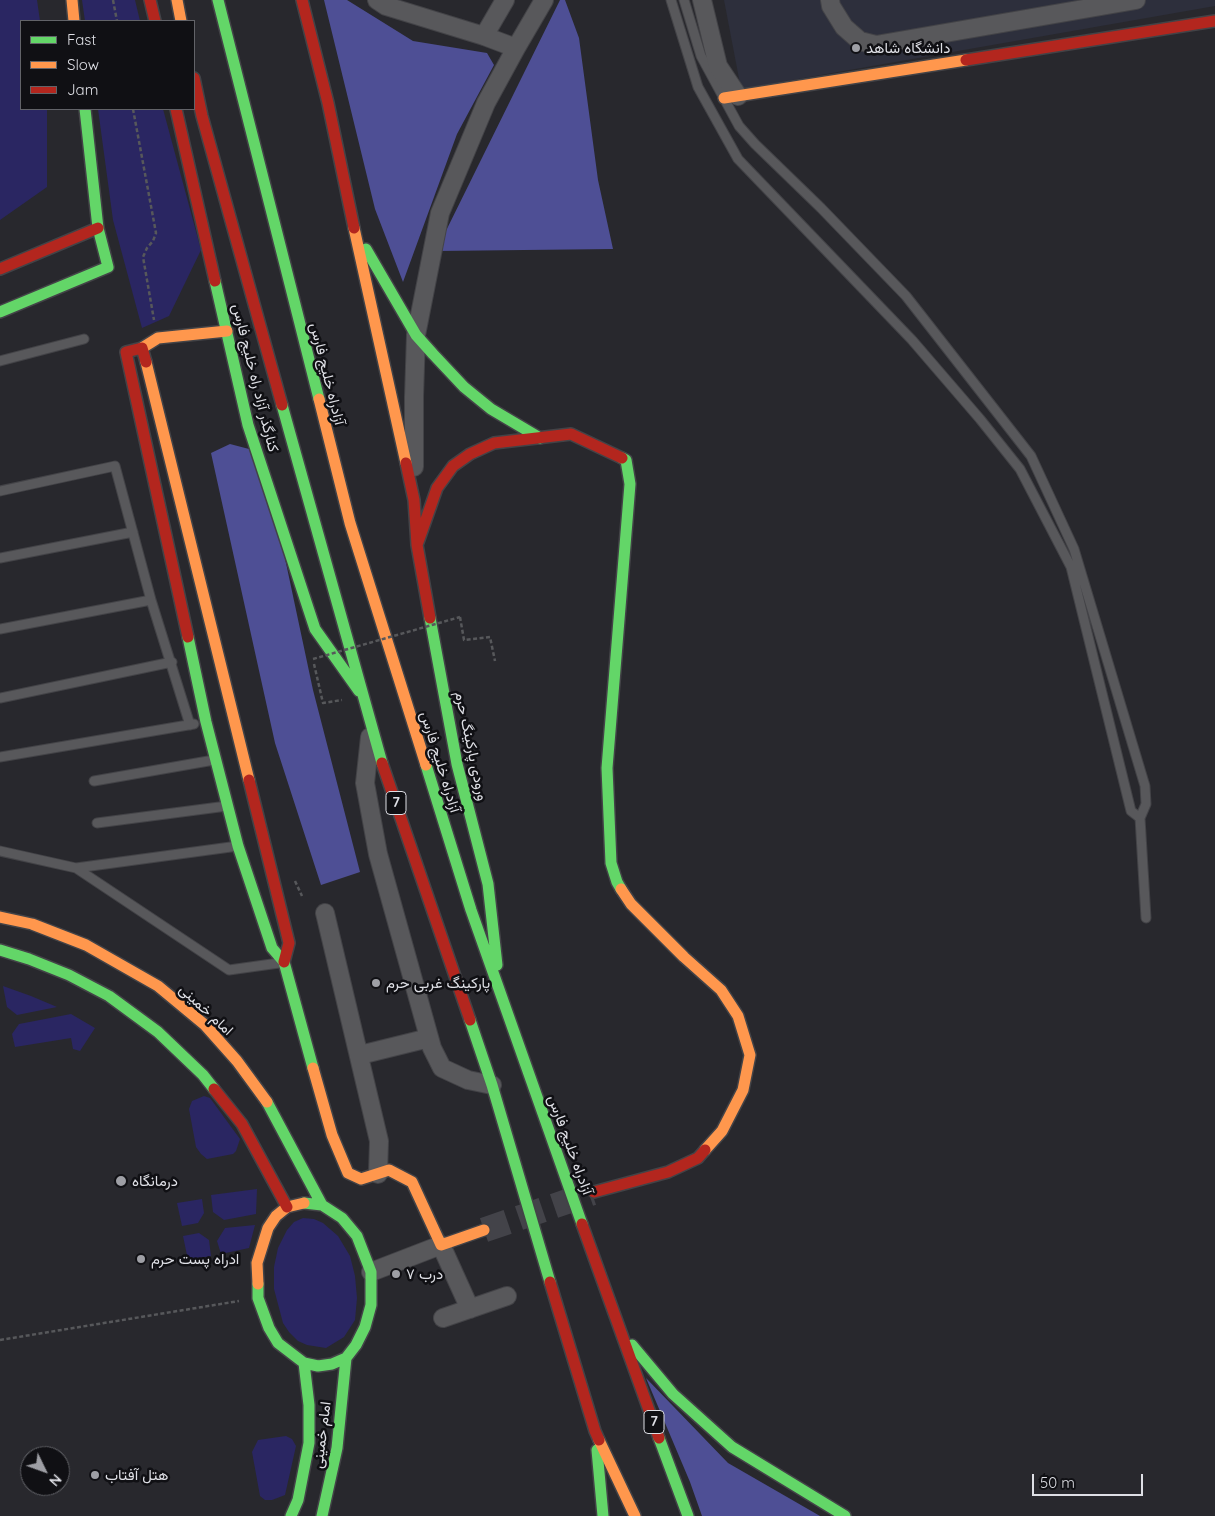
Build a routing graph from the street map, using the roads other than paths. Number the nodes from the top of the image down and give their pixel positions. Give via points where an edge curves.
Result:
1 (72, 0) edge
2 (150, 0) edge
3 (177, 0) edge
4 (218, 0) edge
5 (302, 0) edge
6 (376, 0) edge
7 (505, 0) edge
8 (544, 0) edge
9 (671, 0) edge
10 (684, 0) edge
11 (702, 0) edge
12 (830, 0) edge
13 (1136, 0) edge
14 (74, 20) edge
15 (155, 20) edge
16 (181, 20) edge
17 (1215, 21) edge
18 (484, 36) junction
19 (516, 48) junction
20 (195, 83) edge
21 (731, 98) junction
22 (84, 110) edge
23 (176, 110) edge
24 (98, 228) junction
25 (354, 228) junction
26 (0, 270) edge
27 (0, 312) edge
28 (226, 331) junction
29 (416, 334) junction
30 (84, 340) dead end
31 (142, 348) junction
32 (0, 361) edge
33 (540, 438) junction
34 (0, 491) edge
35 (414, 500) junction
36 (133, 532) junction
37 (417, 546) junction
38 (0, 558) edge
39 (151, 600) junction
40 (0, 628) edge
41 (172, 662) junction
42 (363, 696) junction
43 (0, 698) edge
44 (206, 722) junction
45 (371, 724) junction
46 (190, 725) junction
47 (0, 757) edge
48 (216, 760) junction
49 (94, 781) dead end
50 (227, 806) junction
51 (1140, 818) junction
52 (98, 823) dead end
53 (238, 846) junction
54 (0, 851) edge
55 (76, 868) junction
56 (325, 913) dead end
57 (0, 918) edge
58 (1146, 918) dead end
59 (0, 950) edge
60 (284, 962) junction
61 (501, 997) junction
62 (429, 1038) junction
63 (360, 1055) junction
64 (492, 1085) junction
65 (378, 1174) junction
66 (594, 1192) tunnel mouth
67 (322, 1205) junction
68 (287, 1207) junction
69 (484, 1230) tunnel mouth
70 (440, 1245) junction
71 (371, 1272) junction
72 (507, 1296) dead end
73 (470, 1309) junction
74 (443, 1318) dead end
75 (619, 1329) junction
76 (346, 1358) junction
77 (304, 1363) junction
78 (595, 1431) junction
79 (291, 1516) edge
80 (322, 1516) edge
81 (603, 1516) edge
82 (635, 1516) edge
83 (688, 1516) edge
84 (845, 1516) edge

1 - 14 main road
2 - 15 main road
3 - 16 main road
4 - 61 main road, آزادراه خلیج فارس / 7 via 350,524
5 - 25 main road via 328,102
6 - 18 street via 386,6
7 - 18 street
8 - 19 street
9 - 51 lane via 698,86 738,159 912,340 1020,469 1071,566 1131,810
10 - 21 lane via 701,56
11 - 21 street via 718,66
12 - 13 street via 844,27 860,40 876,45
17 - 21 main road
18 - 19 street
19 - 29 street via 486,103 440,213
20 - 42 main road, 7
21 - 51 lane via 739,126 906,296 1031,456 1074,549 1145,786 1146,804
22 - 24 main road
23 - 28 main road, کنارگذر آزاد راه خلیج فارس
24 - 26 main road
24 - 27 main road via 108,267
25 - 29 main road
25 - 35 main road
28 - 31 main road via 158,338
28 - 42 main road, کنارگذر آزاد راه خلیج فارس via 248,425 315,629
29 - 33 main road via 464,388 491,409
29 - 35 street
30 - 32 lane
31 - 44 main road via 126,352
31 - 60 main road via 289,942
33 - 37 main road via 494,443 453,466 437,488
33 - 66 main road via 571,434 626,460 630,484 607,768 611,863 617,882 631,904 721,990 738,1016 750,1055 739,1098 722,1131 698,1158 668,1172
34 - 36 lane via 116,466
35 - 37 main road, ورودی پارکینگ حرم
36 - 38 lane
36 - 39 lane
37 - 61 main road, ورودی پارکینگ حرم via 457,764 488,884
39 - 40 lane
39 - 41 lane
41 - 43 lane
41 - 46 lane
42 - 45 main road, 7
44 - 46 lane
44 - 48 main road
45 - 62 street via 365,783 376,845
45 - 64 main road, 7
46 - 47 lane
48 - 49 lane
48 - 50 main road
50 - 52 lane
50 - 53 main road
51 - 58 lane
53 - 55 lane
53 - 60 main road via 272,948
54 - 55 lane
55 - 60 lane via 229,970
56 - 63 street
57 - 67 main road, امام خمینی via 32,924 95,950 158,986 205,1025 270,1106
59 - 68 main road via 69,975 109,996 158,1032 203,1075 242,1124
60 - 65 main road via 332,1135 348,1173 361,1180
61 - 75 main road, آزادراه خلیج فارس / 7
62 - 63 street
62 - 64 street via 442,1068 468,1080
63 - 65 street via 379,1142
64 - 78 main road, 7
65 - 70 main road via 389,1170 412,1182
67 - 68 main road via 304,1203
67 - 71 main road via 342,1218 357,1236
68 - 77 main road via 268,1228 260,1251 258,1298 278,1343
69 - 70 main road
70 - 71 street
70 - 73 street
71 - 76 main road via 371,1305 365,1326
72 - 73 street
73 - 74 street
75 - 83 main road, آزادراه خلیج فارس / 7
75 - 84 main road via 673,1394 732,1448
76 - 77 main road via 318,1366
76 - 80 main road, امام خمینی via 337,1448
77 - 79 main road, امام خمینی via 310,1405 309,1443 298,1500
78 - 81 main road
78 - 82 main road, 7

